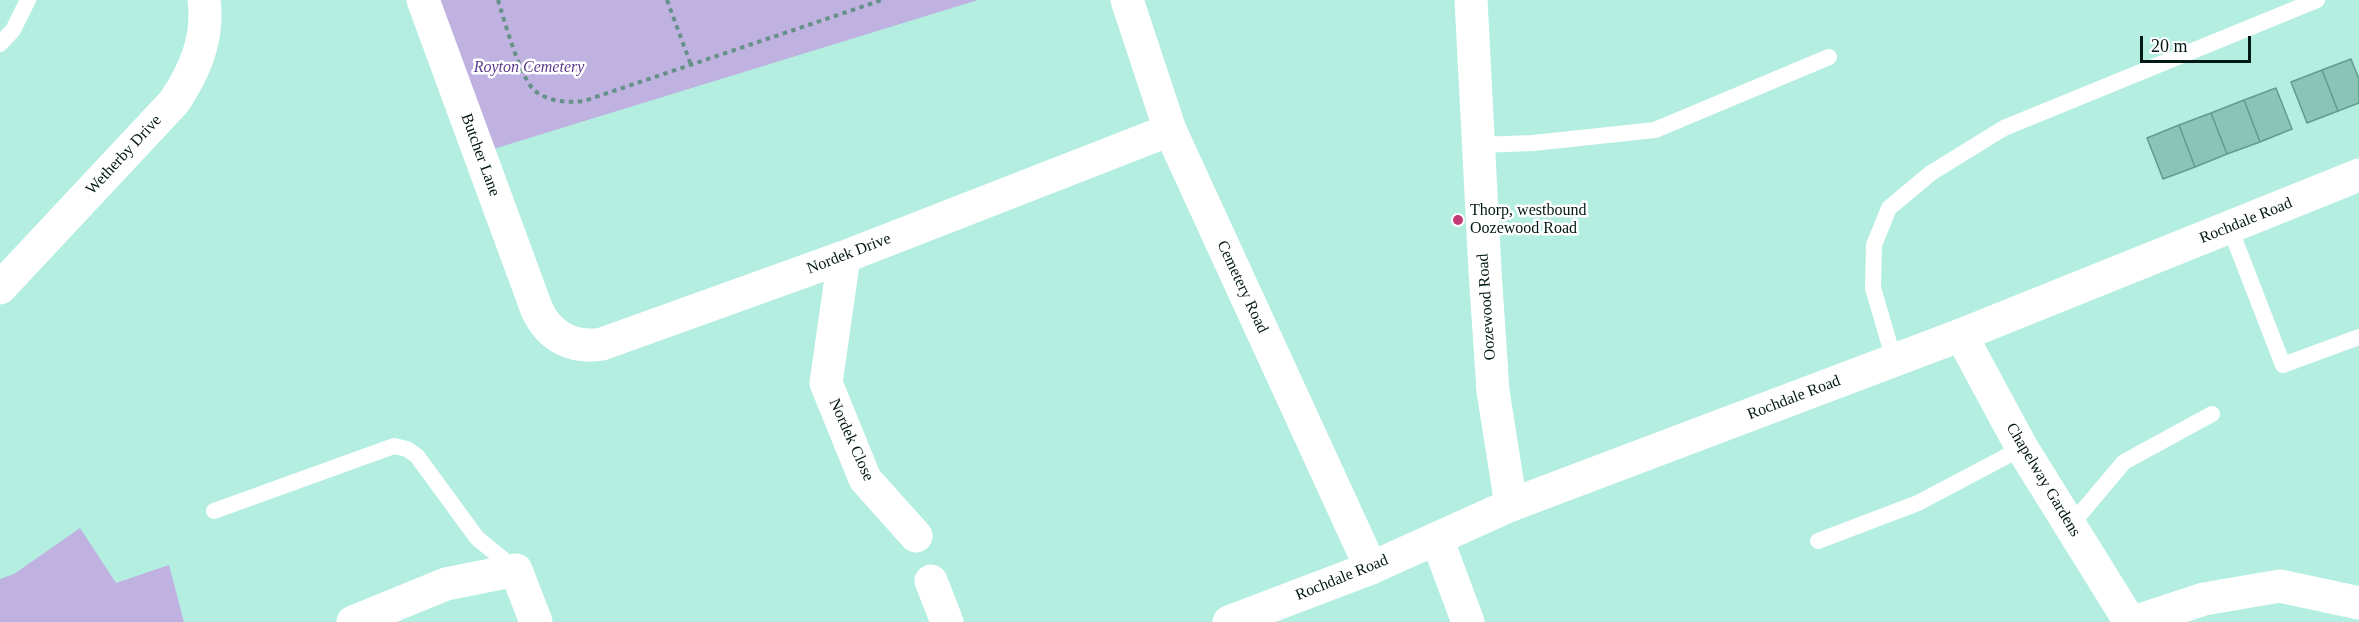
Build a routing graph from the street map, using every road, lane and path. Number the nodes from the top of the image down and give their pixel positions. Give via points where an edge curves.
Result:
1 (28, 0) edge
2 (204, 0) edge
3 (423, 0) edge
4 (498, 0) edge
5 (667, 0) edge
6 (882, 0) edge
7 (1127, 0) edge
8 (1471, 0) edge
9 (2317, 0) edge
10 (0, 44) edge
11 (1829, 57) dead end
12 (691, 65) junction
13 (1170, 130) junction
14 (1478, 145) junction
15 (2359, 175) edge
16 (2230, 228) junction
17 (844, 256) junction
18 (0, 288) edge
19 (537, 310) joint
20 (1961, 335) junction
21 (2359, 338) edge
22 (1894, 360) junction
23 (2212, 414) dead end
24 (2022, 448) junction
25 (1511, 506) junction
26 (214, 511) dead end
27 (2070, 526) junction
28 (916, 536) dead end
29 (1437, 539) junction
30 (1818, 542) dead end
31 (1371, 568) junction
32 (516, 570) junction
33 (931, 581) dead end
34 (2359, 603) edge
35 (353, 622) edge
36 (536, 622) edge
37 (947, 622) edge
38 (1229, 622) edge
39 (1468, 622) edge
40 (2132, 622) edge

1 - 10 lane via 13,30
2 - 18 street, Wetherby Drive via 199,55 174,102
3 - 19 street, Butcher Lane
4 - 12 path via 522,71 533,90 564,103 584,101
5 - 12 path
6 - 12 path
7 - 13 street, Cemetery Road
8 - 14 street, Oozewood Road
9 - 22 lane via 2004,128 1931,173 1889,207 1874,244 1873,288
11 - 14 lane via 1655,130
13 - 17 street, Nordek Drive
13 - 31 street, Cemetery Road
14 - 25 street, Oozewood Road via 1493,391
15 - 16 street, Rochdale Road
16 - 20 street, Rochdale Road
16 - 21 lane via 2283,365
17 - 19 street, Nordek Drive via 589,346 565,341 552,333
17 - 28 street, Nordek Close via 826,383 865,479
20 - 22 street, Rochdale Road
20 - 24 street, Chapelway Gardens
22 - 25 street, Rochdale Road
23 - 27 lane via 2124,462
24 - 27 street, Chapelway Gardens
24 - 30 lane via 1918,503
25 - 29 street, Rochdale Road
26 - 32 lane via 394,446 417,456 477,538
27 - 40 street, Chapelway Gardens
29 - 31 street, Rochdale Road
29 - 39 street
31 - 38 street, Rochdale Road
32 - 35 street via 446,584
32 - 36 street
33 - 37 street
34 - 40 street, Chapelway Gardens via 2280,586 2204,599

